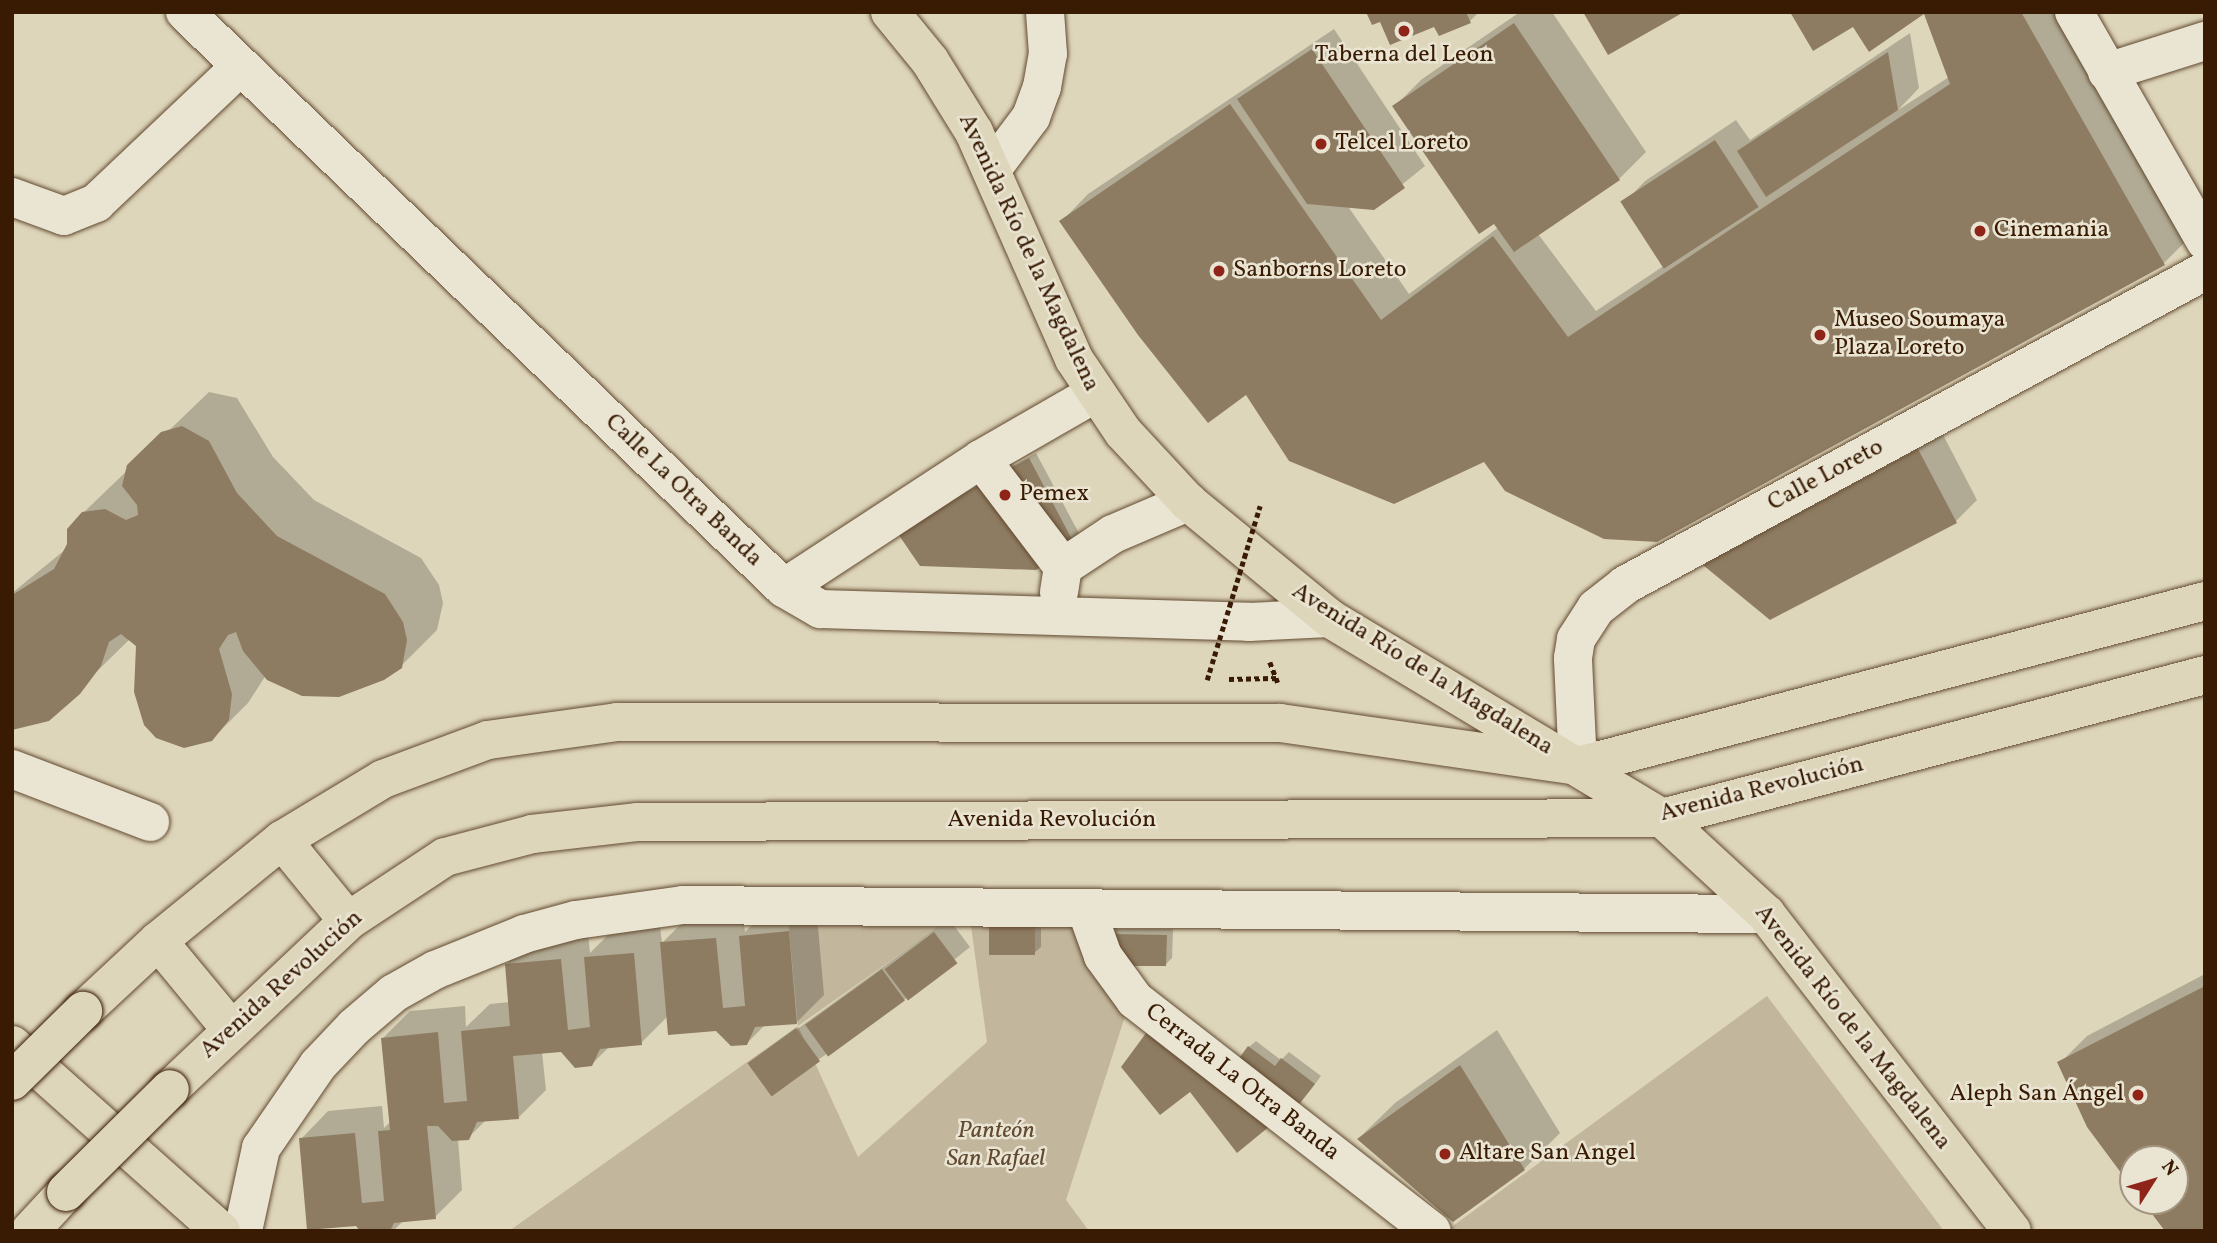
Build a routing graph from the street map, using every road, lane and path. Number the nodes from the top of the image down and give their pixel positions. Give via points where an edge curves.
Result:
1 (185, 12) edge
2 (890, 12) edge
3 (1045, 12) edge
4 (2074, 12) edge
5 (2205, 41) edge
6 (241, 66) junction
7 (2107, 72) junction
8 (992, 169) junction
9 (12, 197) edge
10 (2205, 241) edge
11 (2205, 271) edge
12 (1094, 394) junction
13 (981, 459) junction
14 (1188, 502) junction
15 (1260, 506) dead end
16 (1063, 567) junction
17 (784, 588) junction
18 (2205, 601) edge
19 (1055, 617) junction
20 (1329, 618) junction
21 (1249, 622) junction
22 (2205, 675) edge
23 (1278, 678) junction
24 (1280, 723) junction
25 (1578, 766) junction
26 (12, 769) edge
27 (1662, 818) junction
28 (150, 822) dead end
29 (282, 840) junction
30 (1086, 909) junction
31 (1766, 914) junction
32 (348, 921) junction
33 (158, 941) junction
34 (230, 1028) junction
35 (12, 1045) edge
36 (12, 1082) edge
37 (30, 1231) edge
38 (221, 1231) edge
39 (243, 1231) edge
40 (1432, 1231) edge
41 (2012, 1231) edge

1 - 6 street, Calle La Otra Banda
2 - 8 main road, Avenida Río de la Magdalena via 953,96
3 - 8 street via 1048,54 1042,87 1031,117
4 - 7 street
5 - 7 street
6 - 9 street via 96,203 64,216
6 - 17 street, Calle La Otra Banda
7 - 10 street
8 - 12 main road, Avenida Río de la Magdalena
11 - 25 street, Calle Loreto via 1625,586 1596,608 1576,639 1573,657
12 - 13 street
12 - 14 main road, Avenida Río de la Magdalena
13 - 16 street
13 - 17 street
14 - 16 street via 1113,534
14 - 20 main road, Avenida Río de la Magdalena
15 - 23 path, bridge via 1208,680
16 - 19 street
17 - 19 street, Calle La Otra Banda via 820,609 844,612
18 - 25 main road
19 - 21 street, Calle La Otra Banda
20 - 21 street, Calle La Otra Banda
20 - 25 main road, Avenida Río de la Magdalena
21 - 23 path
22 - 27 main road, Avenida Revolución
23 - 24 path
24 - 25 main road
24 - 29 main road via 617,722 488,740 383,779
25 - 27 main road, Avenida Río de la Magdalena
26 - 28 street
27 - 31 main road, Avenida Río de la Magdalena
27 - 32 main road, Avenida Revolución via 638,822 531,834 445,857
29 - 32 main road
29 - 33 main road
30 - 31 street
30 - 39 street via 683,905 576,920 479,950 394,993 318,1065 261,1148
30 - 40 street, Cerrada La Otra Banda via 1103,956 1135,1000
31 - 41 main road, Avenida Río de la Magdalena
32 - 34 main road, Avenida Revolución
33 - 34 main road
33 - 36 main road, bridge
34 - 37 main road, Avenida Revolución, bridge
35 - 38 main road

